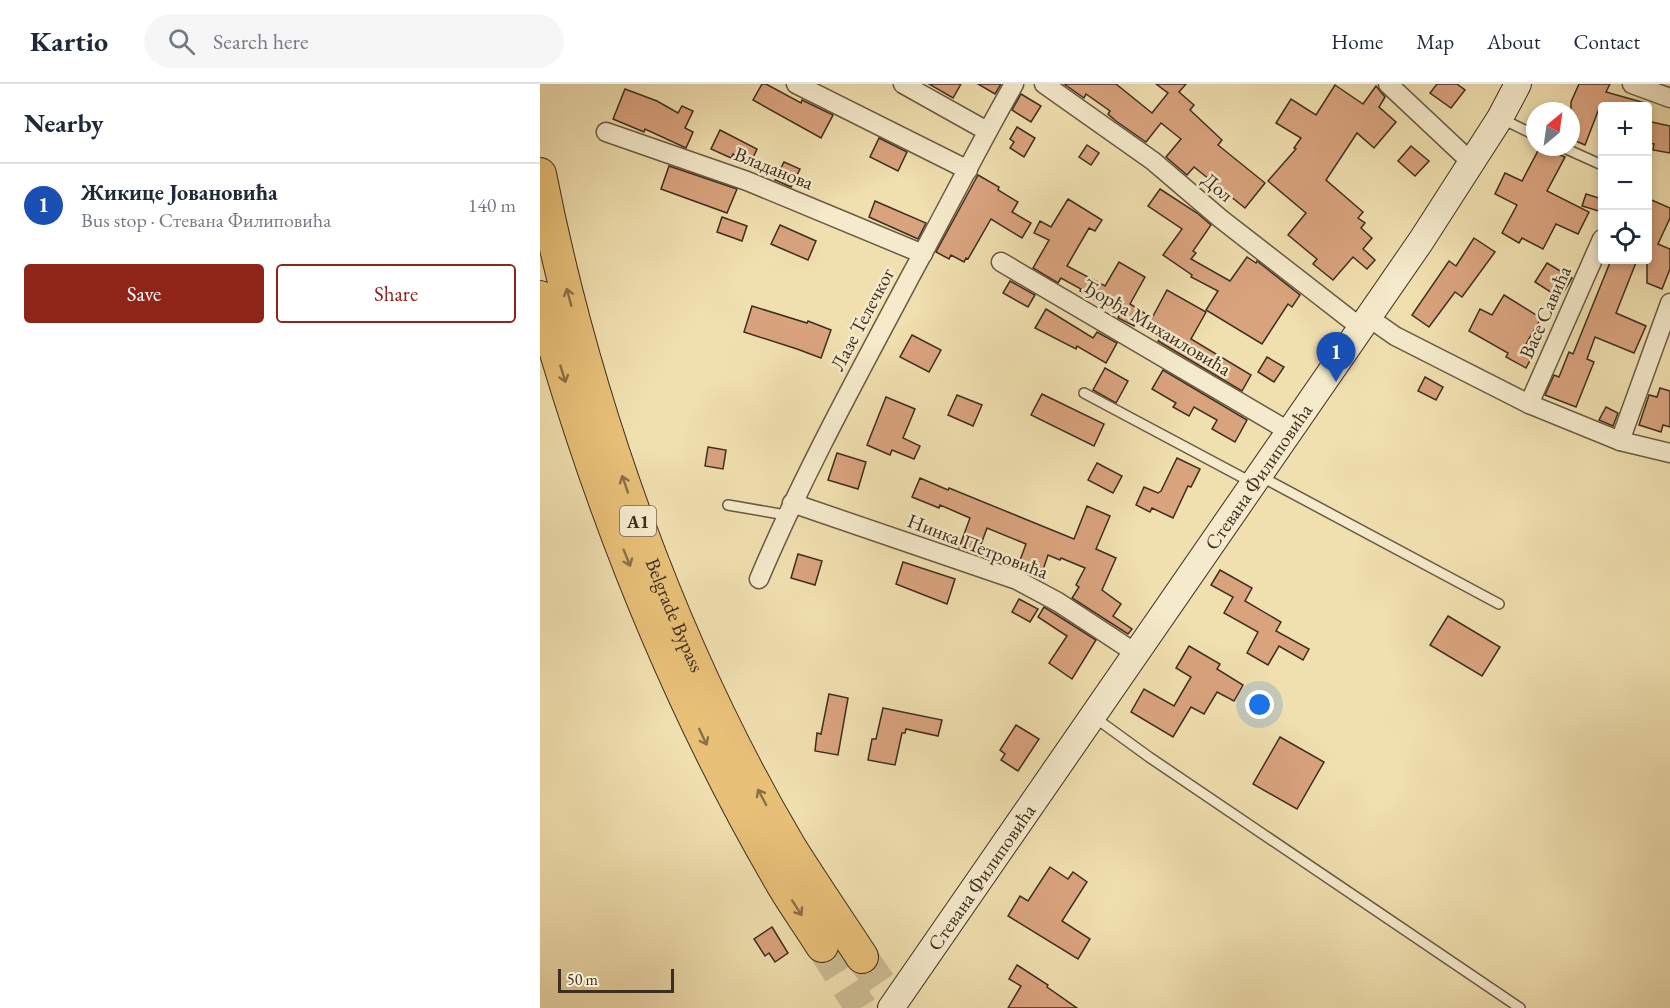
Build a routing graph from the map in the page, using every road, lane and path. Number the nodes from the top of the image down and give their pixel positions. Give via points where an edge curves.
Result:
1 (796, 84) edge
2 (903, 84) edge
3 (1014, 84) edge
4 (1044, 84) edge
5 (1388, 84) edge
6 (1518, 84) edge
7 (1632, 84) edge
8 (1670, 98) edge
9 (1500, 118) junction
10 (987, 131) junction
11 (1526, 131) edge
12 (606, 132) dead end
13 (1580, 155) edge
14 (1471, 162) junction
15 (1598, 163) edge
16 (968, 170) junction
17 (540, 174) edge
18 (1598, 248) edge
19 (923, 254) junction
20 (1001, 262) dead end
21 (540, 297) edge
22 (1670, 303) edge
23 (1364, 322) junction
24 (1084, 393) dead end
25 (1529, 404) junction
26 (1290, 432) junction
27 (1620, 441) junction
28 (1670, 453) edge
29 (1256, 479) junction
30 (728, 505) dead end
31 (789, 509) junction
32 (759, 579) dead end
33 (1499, 604) dead end
34 (1137, 654) junction
35 (1094, 717) junction
36 (822, 946) tunnel mouth
37 (862, 957) tunnel mouth
38 (891, 1008) edge
39 (1520, 1008) edge

1 - 16 street
2 - 10 street
3 - 10 street, Лазе Телечког
4 - 23 street, Дол via 1153,161 1221,219
5 - 14 street
6 - 9 main road, Стевана Филиповића
7 - 8 street
9 - 11 lane
9 - 14 main road, Стевана Филиповића
10 - 16 street, Лазе Телечког
12 - 19 street, Владанова via 747,181
13 - 15 lane
14 - 23 main road, Стевана Филиповића
16 - 19 street, Лазе Телечког
37 -> 17 highway, Belgrade Bypass / A1 via 762,796 712,697 661,579 596,395
18 - 25 street, Васе Савића
19 - 31 street, Лазе Телечког
20 - 26 street, Ђорђа Михаиловића
21 -> 36 highway, Belgrade Bypass / A1 via 606,504 682,692 753,833
22 - 27 street
23 - 25 street, Дол
23 - 26 main road, Стевана Филиповића
24 - 29 lane
25 - 27 street, Дол
26 - 29 main road, Стевана Филиповића
27 - 28 street, Дол
29 - 33 lane
29 - 34 main road, Стевана Филиповића
30 - 31 lane
31 - 32 street, Лазе Телечког
31 - 34 street, Нинка Петровића via 1017,580
34 - 35 main road, Стевана Филиповића
35 - 38 main road, Стевана Филиповића
35 - 39 lane

